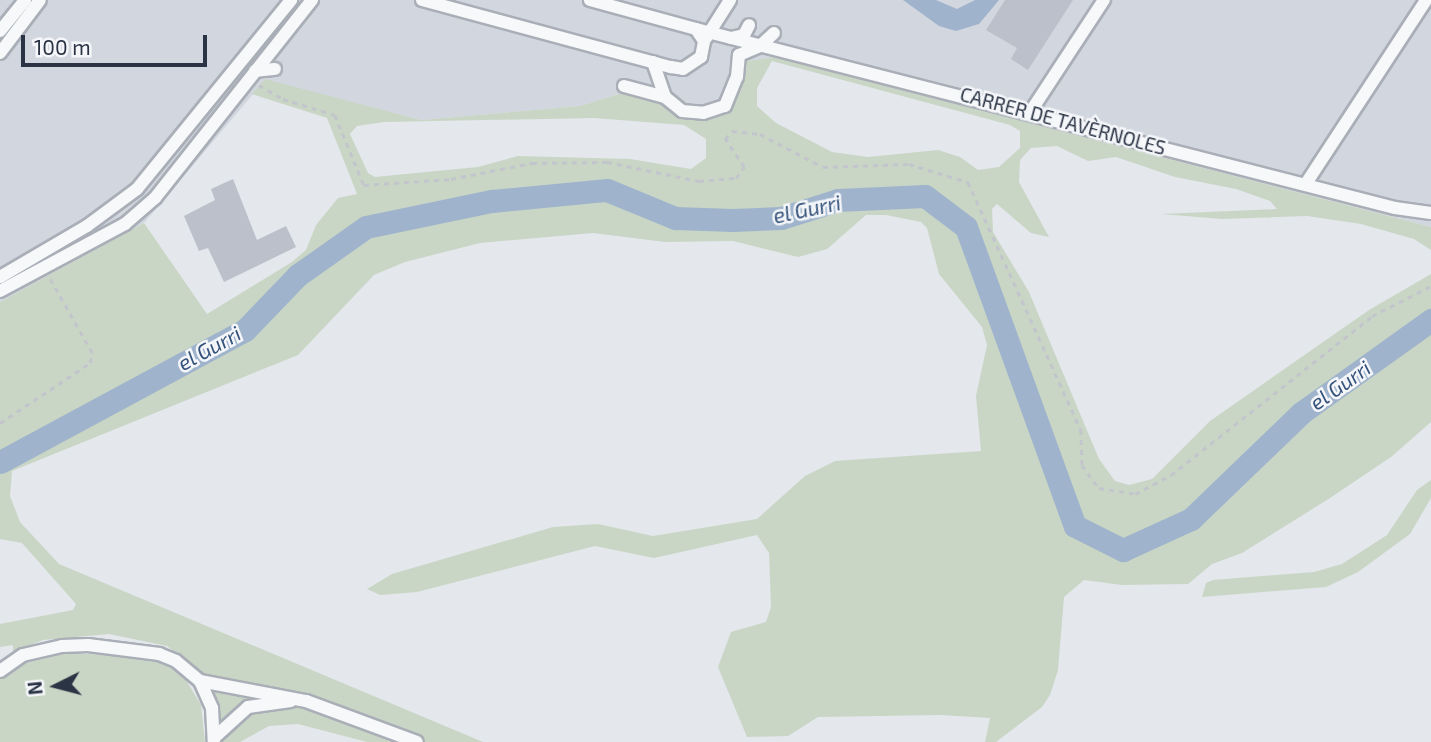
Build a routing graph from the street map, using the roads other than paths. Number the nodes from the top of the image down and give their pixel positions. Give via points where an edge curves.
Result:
1 (24, 0) edge
2 (40, 0) edge
3 (291, 0) edge
4 (312, 0) edge
5 (422, 0) edge
6 (590, 0) edge
7 (730, 0) edge
8 (1104, 0) edge
9 (1429, 0) edge
10 (749, 25) dead end
11 (0, 31) edge
12 (774, 33) dead end
13 (707, 37) junction
14 (729, 38) junction
15 (760, 46) junction
16 (0, 52) edge
17 (739, 55) junction
18 (653, 62) junction
19 (275, 69) dead end
20 (256, 71) junction
21 (624, 86) dead end
22 (665, 97) junction
23 (1031, 111) junction
24 (1307, 183) junction
25 (1431, 213) edge
26 (0, 277) edge
27 (0, 291) edge
28 (0, 671) edge
29 (200, 681) junction
30 (306, 701) junction
31 (215, 739) edge
32 (417, 742) edge

1 - 11 street
2 - 16 street
3 - 26 street via 137,189 87,226
4 - 20 street
5 - 18 street
6 - 13 street, CARRER DE TAVÈRNOLES via 696,29
7 - 13 street
8 - 23 street
9 - 24 street
10 - 14 street via 744,35
12 - 15 street
13 - 14 street, CARRER DE TAVÈRNOLES
13 - 18 street via 694,64 683,69
14 - 15 street, CARRER DE TAVÈRNOLES
14 - 17 street
15 - 17 street
15 - 23 street, CARRER DE TAVÈRNOLES
17 - 22 street via 737,77 725,106 703,114 682,111
18 - 22 street
19 - 20 street
20 - 27 street via 155,198 125,224
21 - 22 street
23 - 24 street, CARRER DE TAVÈRNOLES
24 - 25 street, CARRER DE TAVÈRNOLES via 1395,208
28 - 29 street via 37,649 88,645 159,654 176,661
29 - 30 street
29 - 31 street via 212,708
30 - 31 street via 248,707
30 - 32 street

